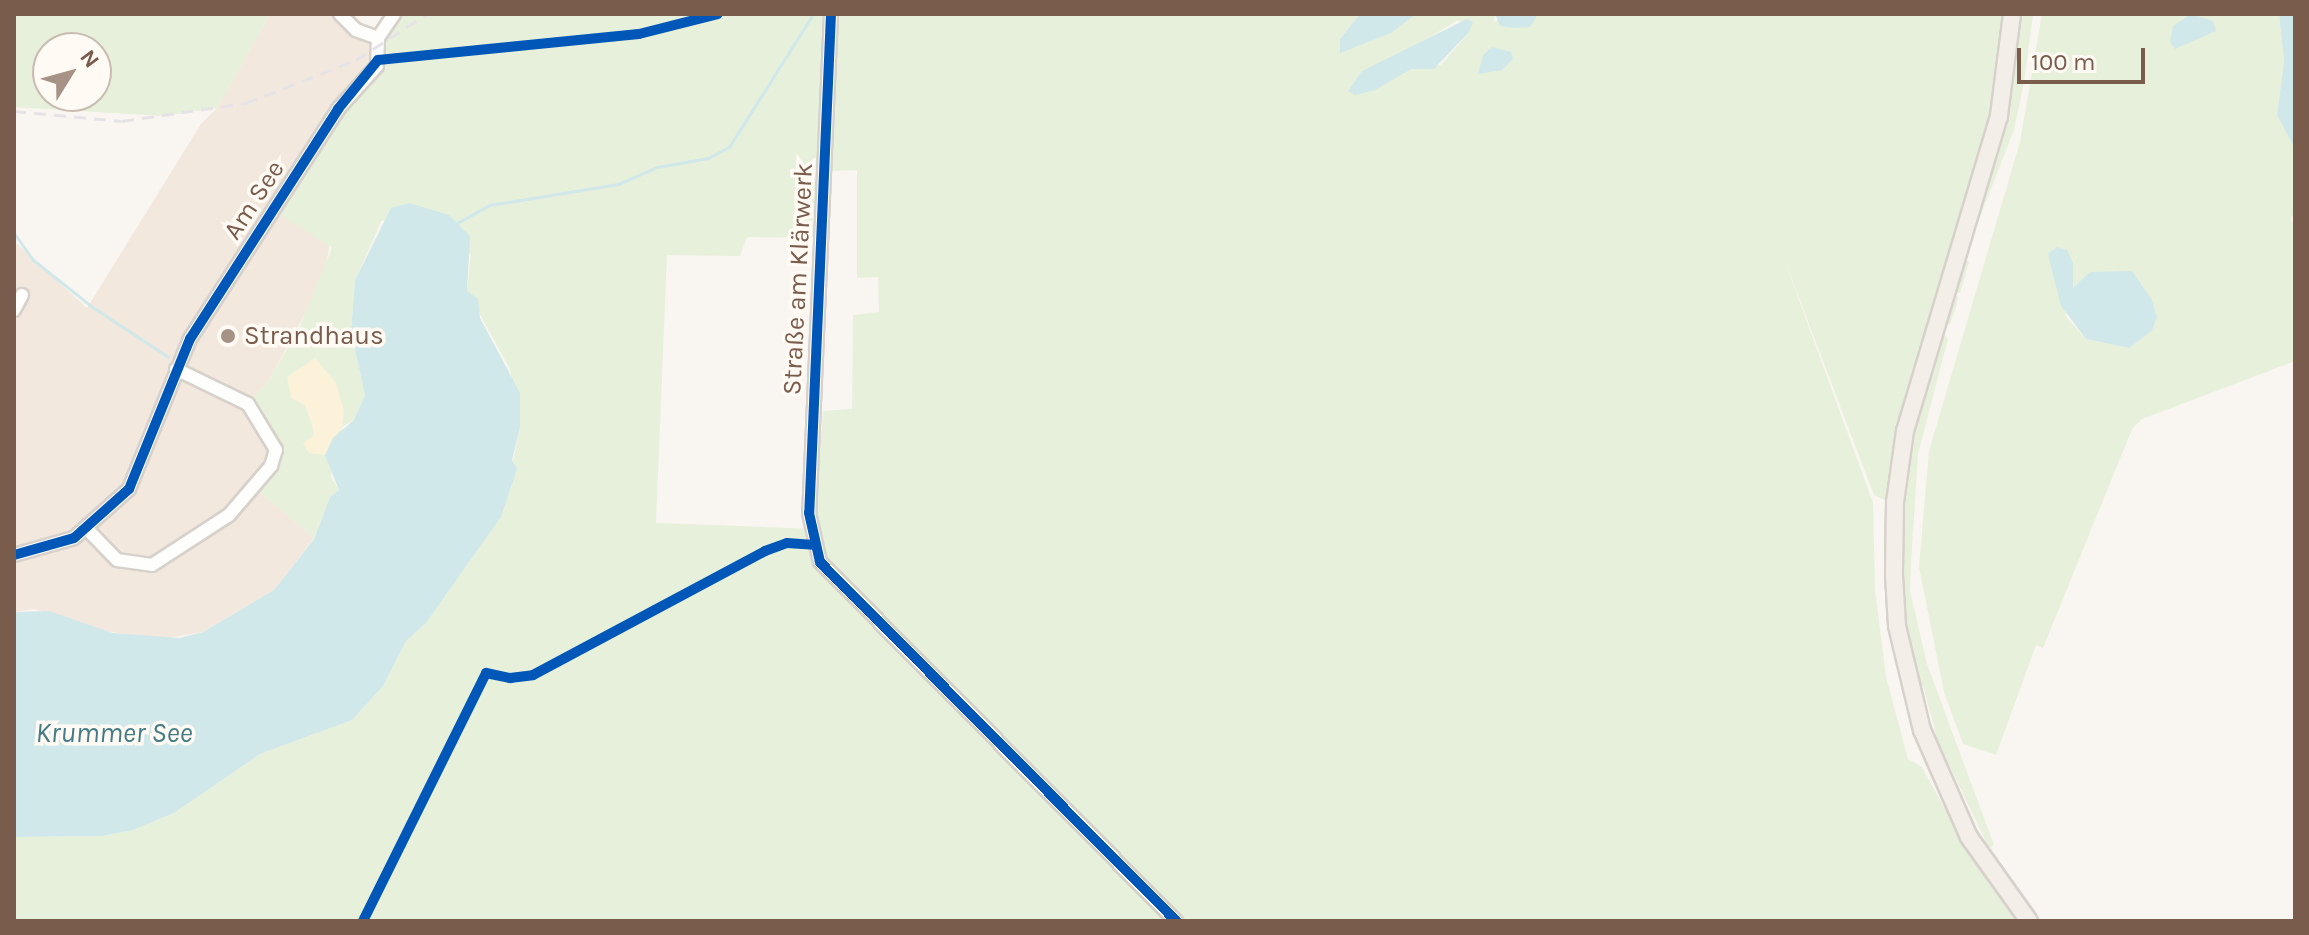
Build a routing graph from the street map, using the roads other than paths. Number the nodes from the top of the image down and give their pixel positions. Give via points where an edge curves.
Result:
1 (340, 14) edge
2 (394, 14) edge
3 (831, 14) edge
4 (2012, 14) edge
5 (378, 38) junction
6 (22, 295) dead end
7 (14, 310) edge
8 (176, 369) junction
9 (87, 529) junction
10 (14, 555) edge
11 (1174, 919) edge
12 (2029, 921) edge

1 - 5 street via 356,30
2 - 5 street
3 - 11 street, Straße am Klärwerk via 809,513 814,545 833,580
4 - 12 main road via 1999,116 1905,431 1895,502 1894,575 1897,626 1922,730 1969,837
5 - 8 street, Am See via 378,60 338,109
6 - 7 street
8 - 9 street, Am See via 135,479
8 - 9 street via 248,404 276,450 271,466 229,515 152,565 117,560
9 - 10 street, Am See via 59,545

